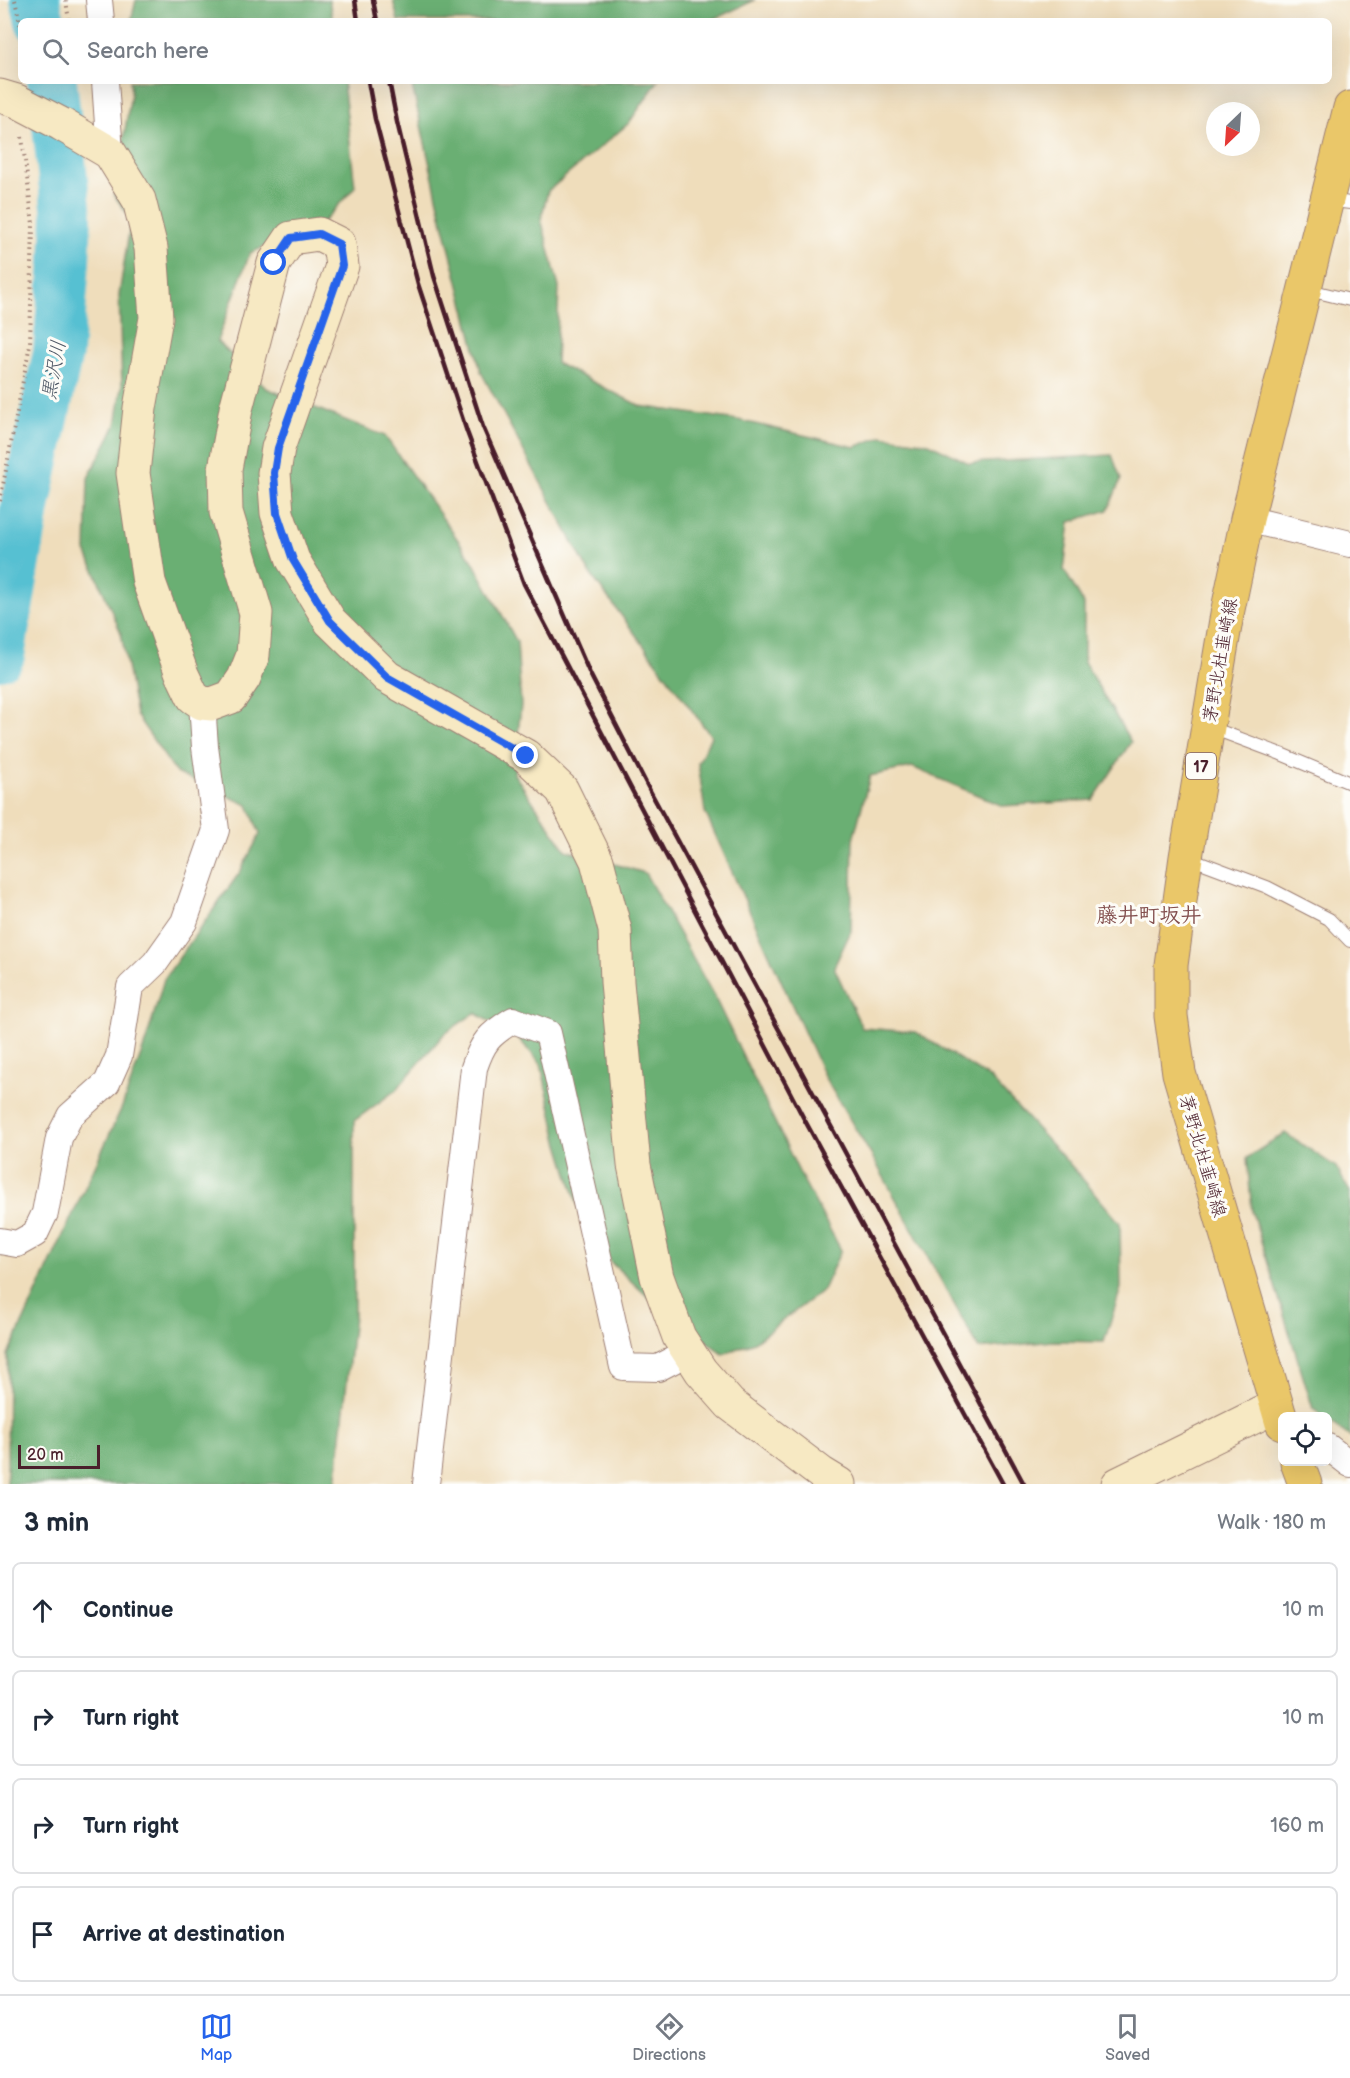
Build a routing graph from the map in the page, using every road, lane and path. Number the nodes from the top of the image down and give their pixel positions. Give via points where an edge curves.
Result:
1 (15, 0) edge
2 (66, 0) edge
3 (99, 0) edge
4 (19, 18) edge
5 (69, 18) edge
6 (101, 18) edge
7 (105, 84) edge
8 (18, 103) edge
9 (1350, 108) edge
10 (110, 153) junction
11 (1338, 201) edge
12 (1304, 289) junction
13 (1350, 300) edge
14 (0, 501) edge
15 (1247, 519) junction
16 (1350, 544) edge
17 (202, 703) junction
18 (1208, 726) junction
19 (1350, 783) edge
20 (1186, 857) junction
21 (1350, 941) edge
22 (0, 1241) edge
23 (689, 1352) junction
24 (1282, 1412) edge
25 (1278, 1417) edge
26 (1332, 1450) edge
27 (1350, 1464) edge
28 (1299, 1466) edge
29 (426, 1484) edge
30 (839, 1484) edge
31 (1118, 1484) edge
32 (1305, 1484) edge

1 - 4 path
2 - 5 path
3 - 6 street
7 - 10 street
8 - 10 street
8 - 14 path via 33,224 30,344
9 - 11 main road, 茅野北杜韮崎線 / 17
10 - 17 street via 139,200 151,248 156,318 133,473 149,582 182,674 193,697
11 - 12 main road, 茅野北杜韮崎線 / 17
12 - 13 lane
12 - 15 main road, 茅野北杜韮崎線 / 17
15 - 16 street
15 - 18 main road, 茅野北杜韮崎線 / 17
17 - 22 street via 216,830 184,922 154,963 130,987 119,1056 107,1083 70,1116 59,1138 45,1213 35,1234 17,1244
17 - 23 street via 212,704 231,697 253,655 256,613 226,512 225,469 236,409 274,263 291,238 319,234 339,244 342,266 278,448 274,473 277,513 293,560 330,621 387,677 526,756 562,790 577,820 597,861 615,930 634,1165 657,1277 679,1337
18 - 19 lane
18 - 20 main road, 茅野北杜韮崎線 / 17
20 - 21 lane via 1267,887 1329,919
20 - 24 main road, 茅野北杜韮崎線 / 17 via 1172,965 1171,1016 1179,1073
23 - 29 street via 658,1368 623,1367 548,1033 513,1020 492,1033 474,1068
23 - 30 street via 730,1404
25 - 31 street via 1200,1445
26 - 27 street
28 - 32 main road

